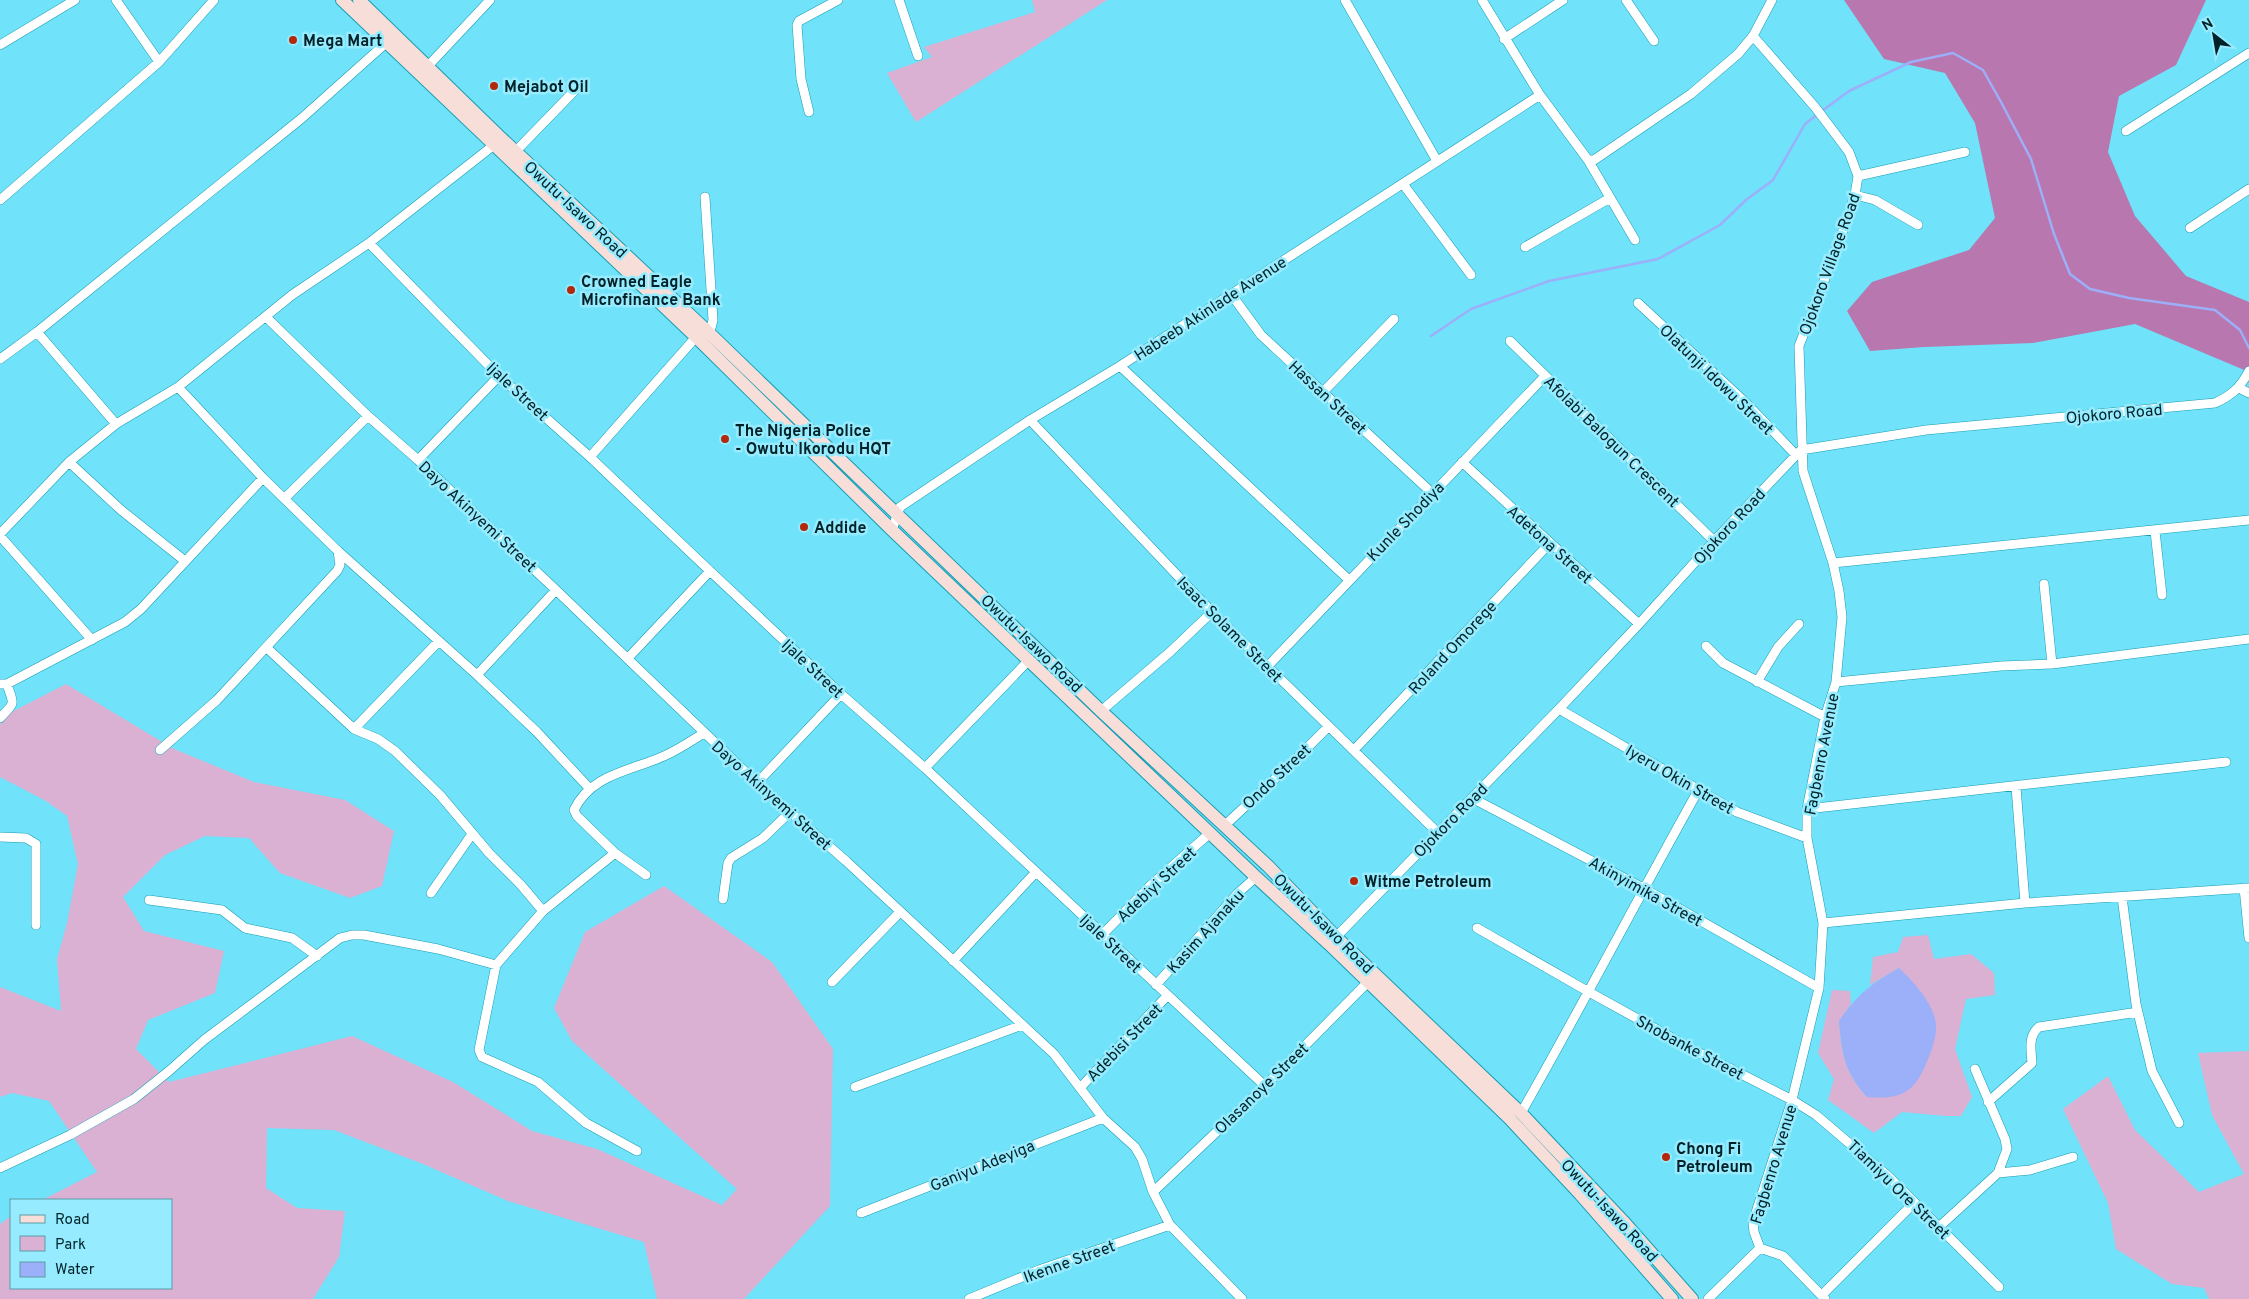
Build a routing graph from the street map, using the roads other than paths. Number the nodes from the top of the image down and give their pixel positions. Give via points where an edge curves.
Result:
1 (75, 0) edge
2 (116, 0) edge
3 (214, 0) edge
4 (342, 0) edge
5 (359, 0) edge
6 (490, 0) edge
7 (838, 0) edge
8 (899, 0) edge
9 (1345, 0) edge
10 (1482, 0) edge
11 (1563, 0) edge
12 (1626, 0) edge
13 (1772, 0) edge
14 (1753, 36) junction
15 (1504, 39) junction
16 (1654, 41) dead end
17 (386, 43) junction
18 (0, 45) edge
19 (2249, 53) edge
20 (918, 56) dead end
21 (159, 62) junction
22 (428, 66) junction
23 (581, 84) dead end
24 (1540, 95) junction
25 (809, 112) dead end
26 (2126, 131) dead end
27 (494, 145) junction
28 (515, 152) junction
29 (1965, 152) dead end
30 (1588, 160) junction
31 (1437, 161) junction
32 (1858, 176) junction
33 (1403, 184) junction
34 (2249, 189) edge
35 (1855, 195) junction
36 (705, 197) dead end
37 (1610, 198) junction
38 (0, 200) edge
39 (1918, 225) dead end
40 (2190, 228) dead end
41 (1635, 240) dead end
42 (369, 243) junction
43 (1525, 246) dead end
44 (1471, 275) dead end
45 (1230, 294) junction
46 (1638, 303) dead end
47 (266, 317) junction
48 (1394, 319) dead end
49 (37, 332) junction
50 (701, 334) junction
51 (1510, 342) dead end
52 (0, 359) edge
53 (1120, 366) junction
54 (2249, 371) edge
55 (499, 376) junction
56 (1545, 376) junction
57 (178, 387) junction
58 (2240, 388) junction
59 (1323, 392) junction
60 (2249, 393) edge
61 (368, 416) junction
62 (1030, 420) junction
63 (116, 424) junction
64 (1798, 453) junction
65 (590, 457) junction
66 (418, 460) junction
67 (69, 462) junction
68 (1462, 462) junction
69 (263, 478) junction
70 (1432, 493) junction
71 (285, 498) junction
72 (897, 514) junction
73 (2249, 520) edge
74 (892, 530) junction
75 (2155, 531) junction
76 (0, 535) edge
77 (1714, 541) junction
78 (1549, 544) junction
79 (338, 551) junction
80 (185, 561) junction
81 (1832, 564) junction
82 (710, 571) junction
83 (1349, 580) junction
84 (2044, 584) dead end
85 (556, 590) junction
86 (2162, 595) dead end
87 (1212, 612) junction
88 (1639, 624) junction
89 (1799, 624) dead end
90 (2249, 639) edge
91 (92, 640) junction
92 (438, 642) junction
93 (1706, 646) dead end
94 (268, 648) junction
95 (628, 658) junction
96 (1028, 661) junction
97 (2052, 664) junction
98 (1266, 667) junction
99 (477, 675) junction
100 (1758, 682) junction
101 (1836, 682) junction
102 (4, 684) edge
103 (841, 694) junction
104 (1559, 709) junction
105 (1101, 711) junction
106 (1825, 717) junction
107 (0, 718) edge
108 (1328, 727) junction
109 (354, 729) junction
110 (704, 733) junction
111 (160, 750) dead end
112 (1354, 750) junction
113 (2226, 762) dead end
114 (925, 768) junction
115 (758, 783) junction
116 (2016, 787) junction
117 (590, 789) junction
118 (1700, 789) junction
119 (1472, 798) junction
120 (1807, 809) junction
121 (790, 812) junction
122 (1224, 826) junction
123 (1437, 832) junction
124 (1210, 833) junction
125 (472, 834) junction
126 (0, 837) edge
127 (1807, 838) junction
128 (615, 853) junction
129 (1036, 872) junction
130 (646, 875) dead end
131 (1256, 877) junction
132 (1643, 888) junction
133 (2246, 888) edge
134 (432, 893) dead end
135 (2122, 897) junction
136 (723, 899) dead end
137 (149, 900) dead end
138 (2025, 903) junction
139 (543, 911) junction
140 (900, 912) junction
141 (1823, 923) junction
142 (36, 925) dead end
143 (1477, 928) dead end
144 (1102, 935) junction
145 (1336, 937) junction
146 (2249, 938) edge
147 (317, 956) junction
148 (953, 961) junction
149 (496, 965) junction
150 (832, 982) dead end
151 (1368, 982) junction
152 (1156, 985) junction
153 (1819, 988) junction
154 (1590, 992) junction
155 (1167, 996) junction
156 (2138, 1012) junction
157 (1022, 1025) junction
158 (1975, 1069) dead end
159 (1265, 1086) junction
160 (855, 1087) dead end
161 (1080, 1088) junction
162 (1792, 1100) junction
163 (1988, 1102) junction
164 (1521, 1113) junction
165 (1103, 1118) junction
166 (2179, 1122) dead end
167 (637, 1151) dead end
168 (2073, 1157) dead end
169 (0, 1168) edge
170 (1998, 1173) junction
171 (1153, 1192) junction
172 (1914, 1203) junction
173 (861, 1213) dead end
174 (1170, 1225) junction
175 (1939, 1227) junction
176 (1760, 1248) junction
177 (1999, 1287) dead end
178 (1824, 1297) edge
179 (969, 1299) edge
180 (1242, 1299) edge
181 (1670, 1299) edge
182 (1692, 1299) edge
183 (1708, 1299) edge

1 - 18 street
2 - 21 street
3 - 21 street
4 - 17 street, Owutu-Isawo Road
5 - 22 street, Owutu-Isawo Road
6 - 22 street
7 - 25 street via 797,25 801,79
8 - 20 street
9 - 31 street
10 - 15 street
11 - 15 street
12 - 16 street
13 - 14 street
14 - 30 street via 1738,54 1691,94 1594,160
14 - 32 street, Ojokoro Village Road via 1849,152
15 - 24 street
17 - 27 street, Owutu-Isawo Road
17 - 49 street via 302,118
19 - 26 street
21 - 38 street
22 - 28 street, Owutu-Isawo Road
23 - 28 street
24 - 30 street
24 - 31 street, Habeeb Akinlade Avenue
27 - 42 street
27 - 50 street, Owutu-Isawo Road
28 - 50 street, Owutu-Isawo Road
29 - 32 street
30 - 37 street
31 - 33 street, Habeeb Akinlade Avenue
32 - 35 street, Ojokoro Village Road
33 - 44 street
33 - 45 street, Habeeb Akinlade Avenue
34 - 40 street
35 - 39 street via 1875,200
35 - 64 street, Ojokoro Village Road via 1799,346
36 - 50 street via 713,320 711,328
37 - 41 street
37 - 43 street
42 - 47 street via 306,284
42 - 55 street, Ijale Street
45 - 53 street, Habeeb Akinlade Avenue
45 - 59 street, Hassan Street via 1262,335
46 - 64 street, Olatunji Idowu Street
47 - 57 street
47 - 61 street, Dayo Akinyemi Street
48 - 59 street
49 - 52 street
49 - 63 street
50 - 65 street
50 - 72 street, Owutu-Isawo Road
50 - 74 street, Owutu-Isawo Road
51 - 56 street, Afolabi Balogun Crescent
53 - 62 street, Habeeb Akinlade Avenue
53 - 83 street
54 - 58 street, Ojokoro Road
55 - 65 street, Ijale Street
55 - 66 street
56 - 68 street, Kunle Shodiya
56 - 77 street, Afolabi Balogun Crescent
57 - 63 street
57 - 69 street
58 - 60 street
58 - 64 street, Ojokoro Road via 2215,403 1926,430
59 - 70 street, Hassan Street
61 - 66 street, Dayo Akinyemi Street
61 - 71 street
62 - 72 street, Habeeb Akinlade Avenue via 900,507
62 - 87 street, Isaac Solame Street
63 - 67 street
64 - 77 street, Ojokoro Road
64 - 81 street, Fagbenro Avenue
65 - 82 street, Ijale Street
66 - 85 street, Dayo Akinyemi Street
67 - 76 street
67 - 80 street via 121,510
68 - 70 street, Kunle Shodiya
68 - 78 street, Adetona Street
69 - 71 street
69 - 80 street
70 - 83 street, Kunle Shodiya
71 - 79 street
72 - 74 street, Habeeb Akinlade Avenue
72 - 105 street, Owutu-Isawo Road
73 - 75 street
74 - 96 street, Owutu-Isawo Road
75 - 81 street
75 - 86 street
76 - 91 street
77 - 88 street, Ojokoro Road
78 - 88 street, Adetona Street
78 - 112 street, Roland Omorege
79 - 92 street
79 - 94 street via 340,565 337,571
80 - 91 street via 141,609
81 - 101 street, Fagbenro Avenue via 1842,618
82 - 95 street
82 - 103 street, Ijale Street
83 - 98 street, Kunle Shodiya
84 - 97 street
85 - 95 street, Dayo Akinyemi Street
85 - 99 street
87 - 98 street, Isaac Solame Street
87 - 105 street
88 - 104 street, Ojokoro Road
89 - 100 street via 1778,648
90 - 97 street
91 - 102 street
92 - 99 street
92 - 109 street
93 - 100 street via 1723,664
94 - 109 street
94 - 111 street via 217,700
95 - 110 street, Dayo Akinyemi Street
96 - 114 street
96 - 124 street, Owutu-Isawo Road
97 - 101 street
98 - 108 street, Isaac Solame Street
99 - 117 street
100 - 106 street
101 - 106 street, Fagbenro Avenue
102 - 107 street via 14,699
103 - 114 street, Ijale Street
103 - 115 street
104 - 118 street, Iyeru Okin Street
104 - 119 street, Ojokoro Road
105 - 122 street, Owutu-Isawo Road
106 - 120 street, Fagbenro Avenue
108 - 112 street, Isaac Solame Street
108 - 122 street, Ondo Street
109 - 125 street via 378,739 395,751 440,795
110 - 115 street, Dayo Akinyemi Street
110 - 117 street via 666,756 611,775
112 - 123 street, Isaac Solame Street
113 - 116 street
114 - 129 street, Ijale Street
115 - 121 street, Dayo Akinyemi Street
116 - 120 street
116 - 138 street
117 - 128 street via 574,810
118 - 127 street, Iyeru Okin Street via 1750,818
118 - 132 street
119 - 123 street, Ojokoro Road
119 - 132 street, Akinyimika Street
120 - 127 street, Fagbenro Avenue
121 - 136 street via 763,838 731,858
121 - 140 street, Dayo Akinyemi Street
122 - 145 street, Owutu-Isawo Road via 1268,866
123 - 145 street, Ojokoro Road
124 - 131 street, Owutu-Isawo Road
124 - 144 street, Adebiyi Street via 1151,885
125 - 134 street
125 - 139 street
126 - 142 street via 26,838 36,844
127 - 141 street, Fagbenro Avenue
128 - 130 street
128 - 139 street
129 - 144 street, Ijale Street
129 - 148 street
131 - 151 street, Owutu-Isawo Road
131 - 152 street, Kasim Ajanaku
132 - 153 street, Akinyimika Street
132 - 154 street
133 - 135 street
133 - 146 street
135 - 138 street
135 - 156 street
137 - 147 street via 214,907 230,914 245,928 292,938
138 - 141 street
139 - 149 street
140 - 148 street, Dayo Akinyemi Street
140 - 150 street
141 - 153 street, Fagbenro Avenue
143 - 154 street, Shobanke Street
144 - 152 street, Ijale Street
145 - 164 street, Owutu-Isawo Road
147 - 149 street via 340,938 364,935 438,949
147 - 169 street via 204,1040 134,1099 70,1135
148 - 157 street, Dayo Akinyemi Street
149 - 167 street via 479,1050 482,1058 538,1082 586,1122
151 - 159 street, Olasanoye Street
151 - 181 street, Owutu-Isawo Road via 1510,1119
152 - 155 street, Ijale Street
153 - 162 street, Fagbenro Avenue
154 - 162 street, Shobanke Street
154 - 164 street
155 - 159 street, Ijale Street
155 - 161 street, Adebisi Street
156 - 163 street via 2039,1027 2032,1032 2032,1062
156 - 166 street via 2152,1071
157 - 160 street
157 - 161 street, Dayo Akinyemi Street via 1061,1062
158 - 163 street
159 - 171 street, Olasanoye Street
161 - 165 street, Dayo Akinyemi Street
162 - 172 street, Tiamiyu Ore Street via 1839,1132
162 - 176 street, Fagbenro Avenue via 1752,1222
163 - 170 street via 2007,1149
164 - 182 street, Owutu-Isawo Road
165 - 171 street, Dayo Akinyemi Street via 1135,1147
165 - 173 street, Ganiyu Adeyiga
168 - 170 street via 2030,1170
170 - 175 street
171 - 174 street, Dayo Akinyemi Street
172 - 175 street, Tiamiyu Ore Street
172 - 178 street
174 - 179 street, Ikenne Street via 1039,1270
174 - 180 street, Dayo Akinyemi Street
175 - 177 street, Tiamiyu Ore Street
176 - 178 street via 1782,1256
176 - 183 street, Fagbenro Avenue

